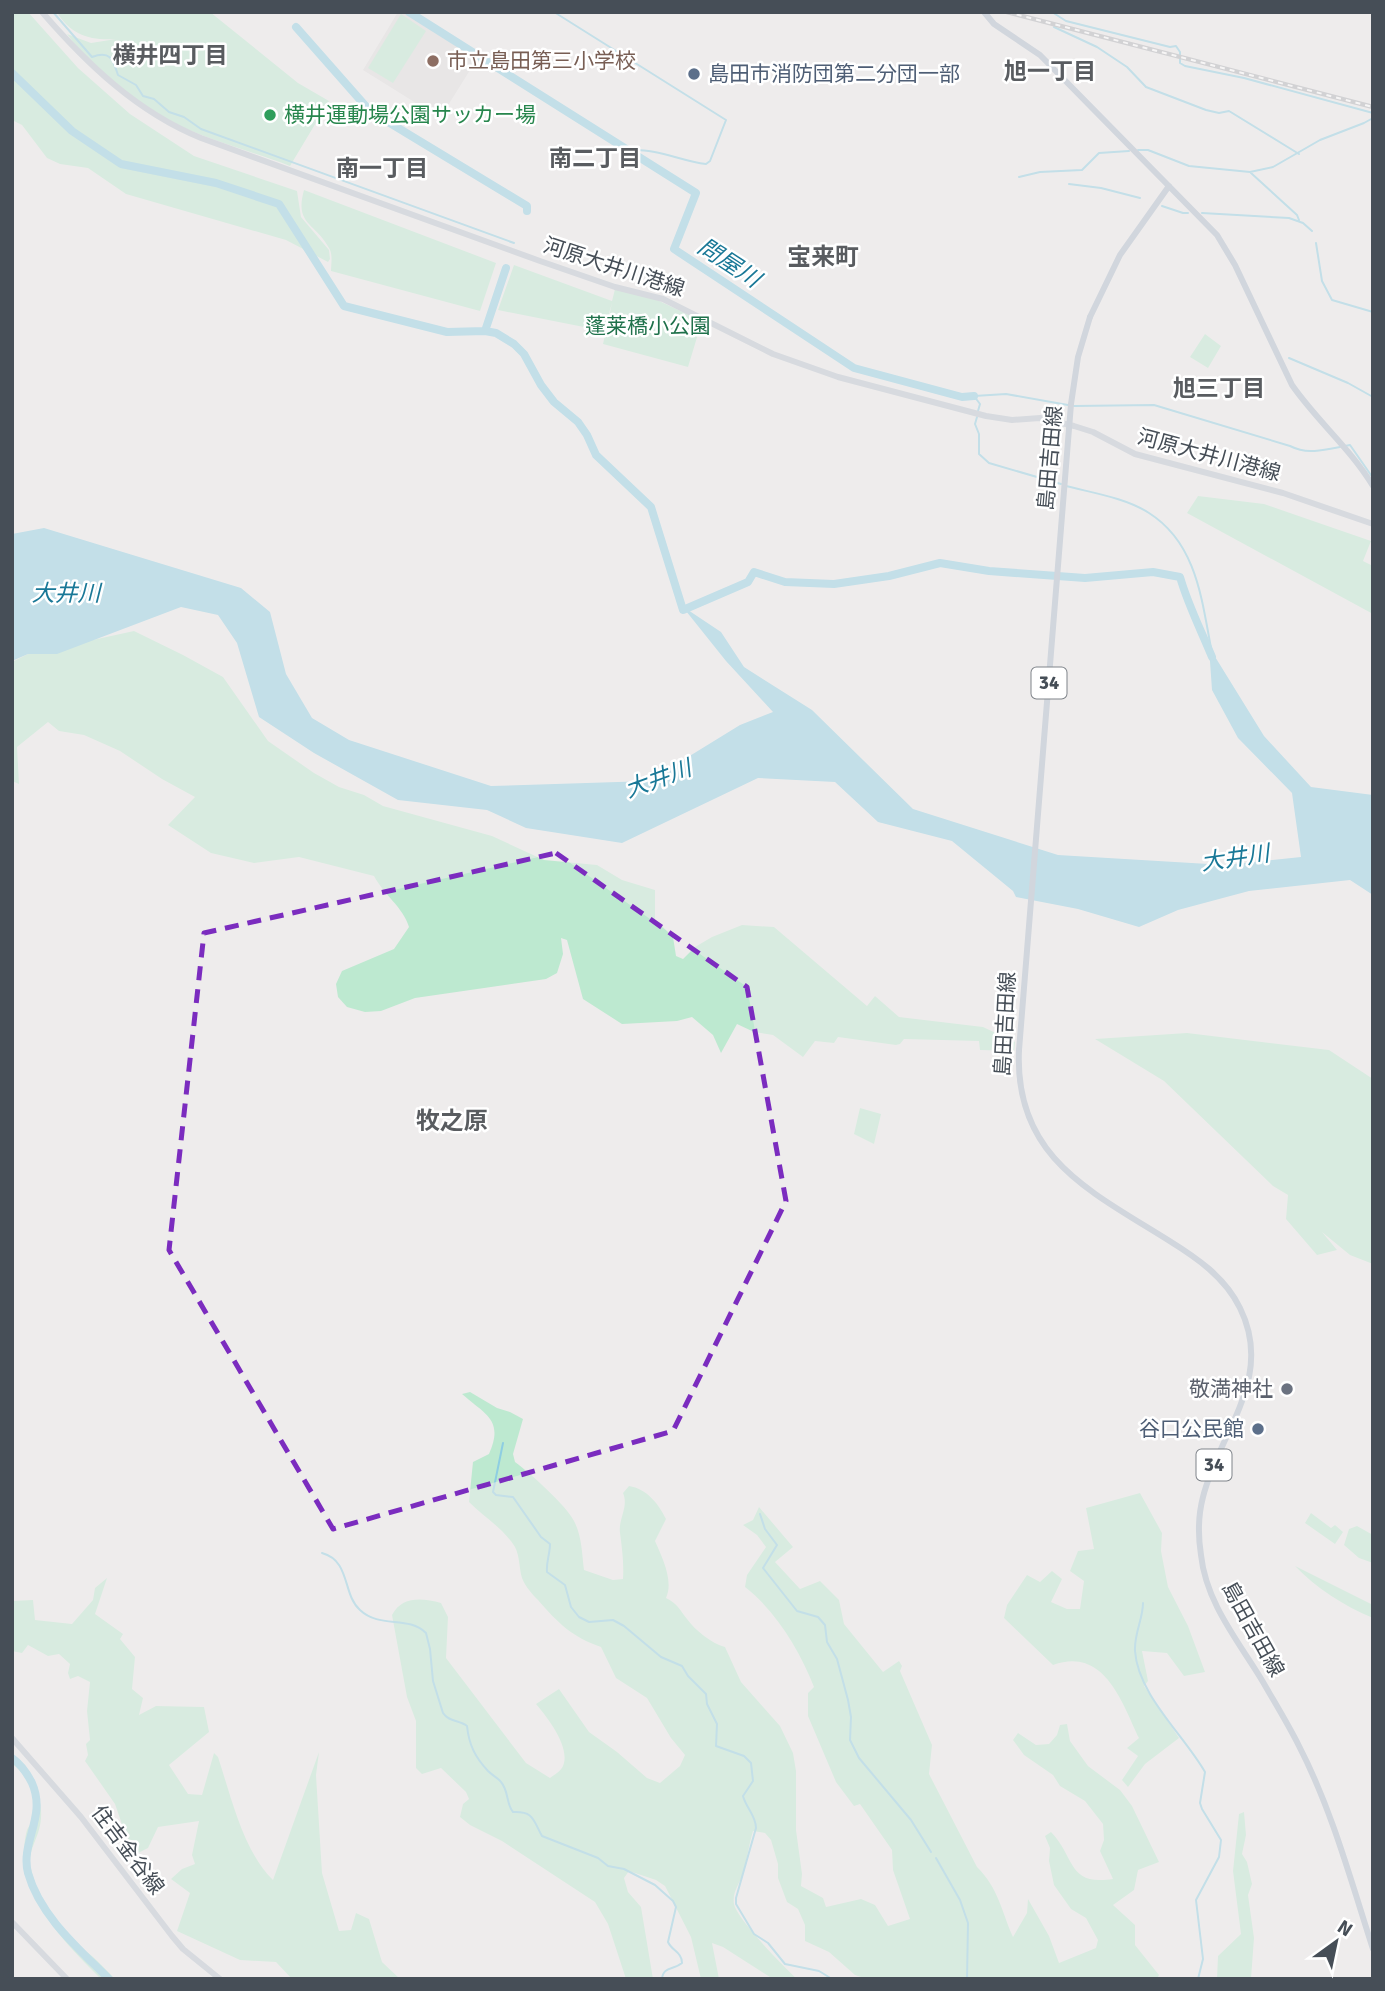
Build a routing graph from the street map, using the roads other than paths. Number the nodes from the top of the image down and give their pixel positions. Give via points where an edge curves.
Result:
1 (42, 12) edge
2 (984, 12) edge
3 (1169, 186) junction
4 (1373, 486) edge
5 (1373, 524) edge
6 (12, 1738) edge
7 (12, 1922) edge
8 (1373, 1949) edge
9 (67, 1979) edge
10 (220, 1979) edge

1 - 5 main road, 河原大井川港線 via 85,60 122,92 201,138 573,273 663,299 773,354 838,377 986,416 1065,423 1135,454 1283,493
2 - 3 main road via 1040,55
3 - 4 main road via 1222,242 1292,385
3 - 8 main road, 島田吉田線 / 34, bridge via 1120,255 1090,317 1078,357 1018,1072 1023,1106 1046,1150 1086,1187 1205,1265 1241,1310 1250,1338 1250,1380 1202,1499 1201,1557 1212,1598 1305,1759
6 - 10 main road, 住吉金谷線 via 81,1817 183,1949
7 - 9 main road

